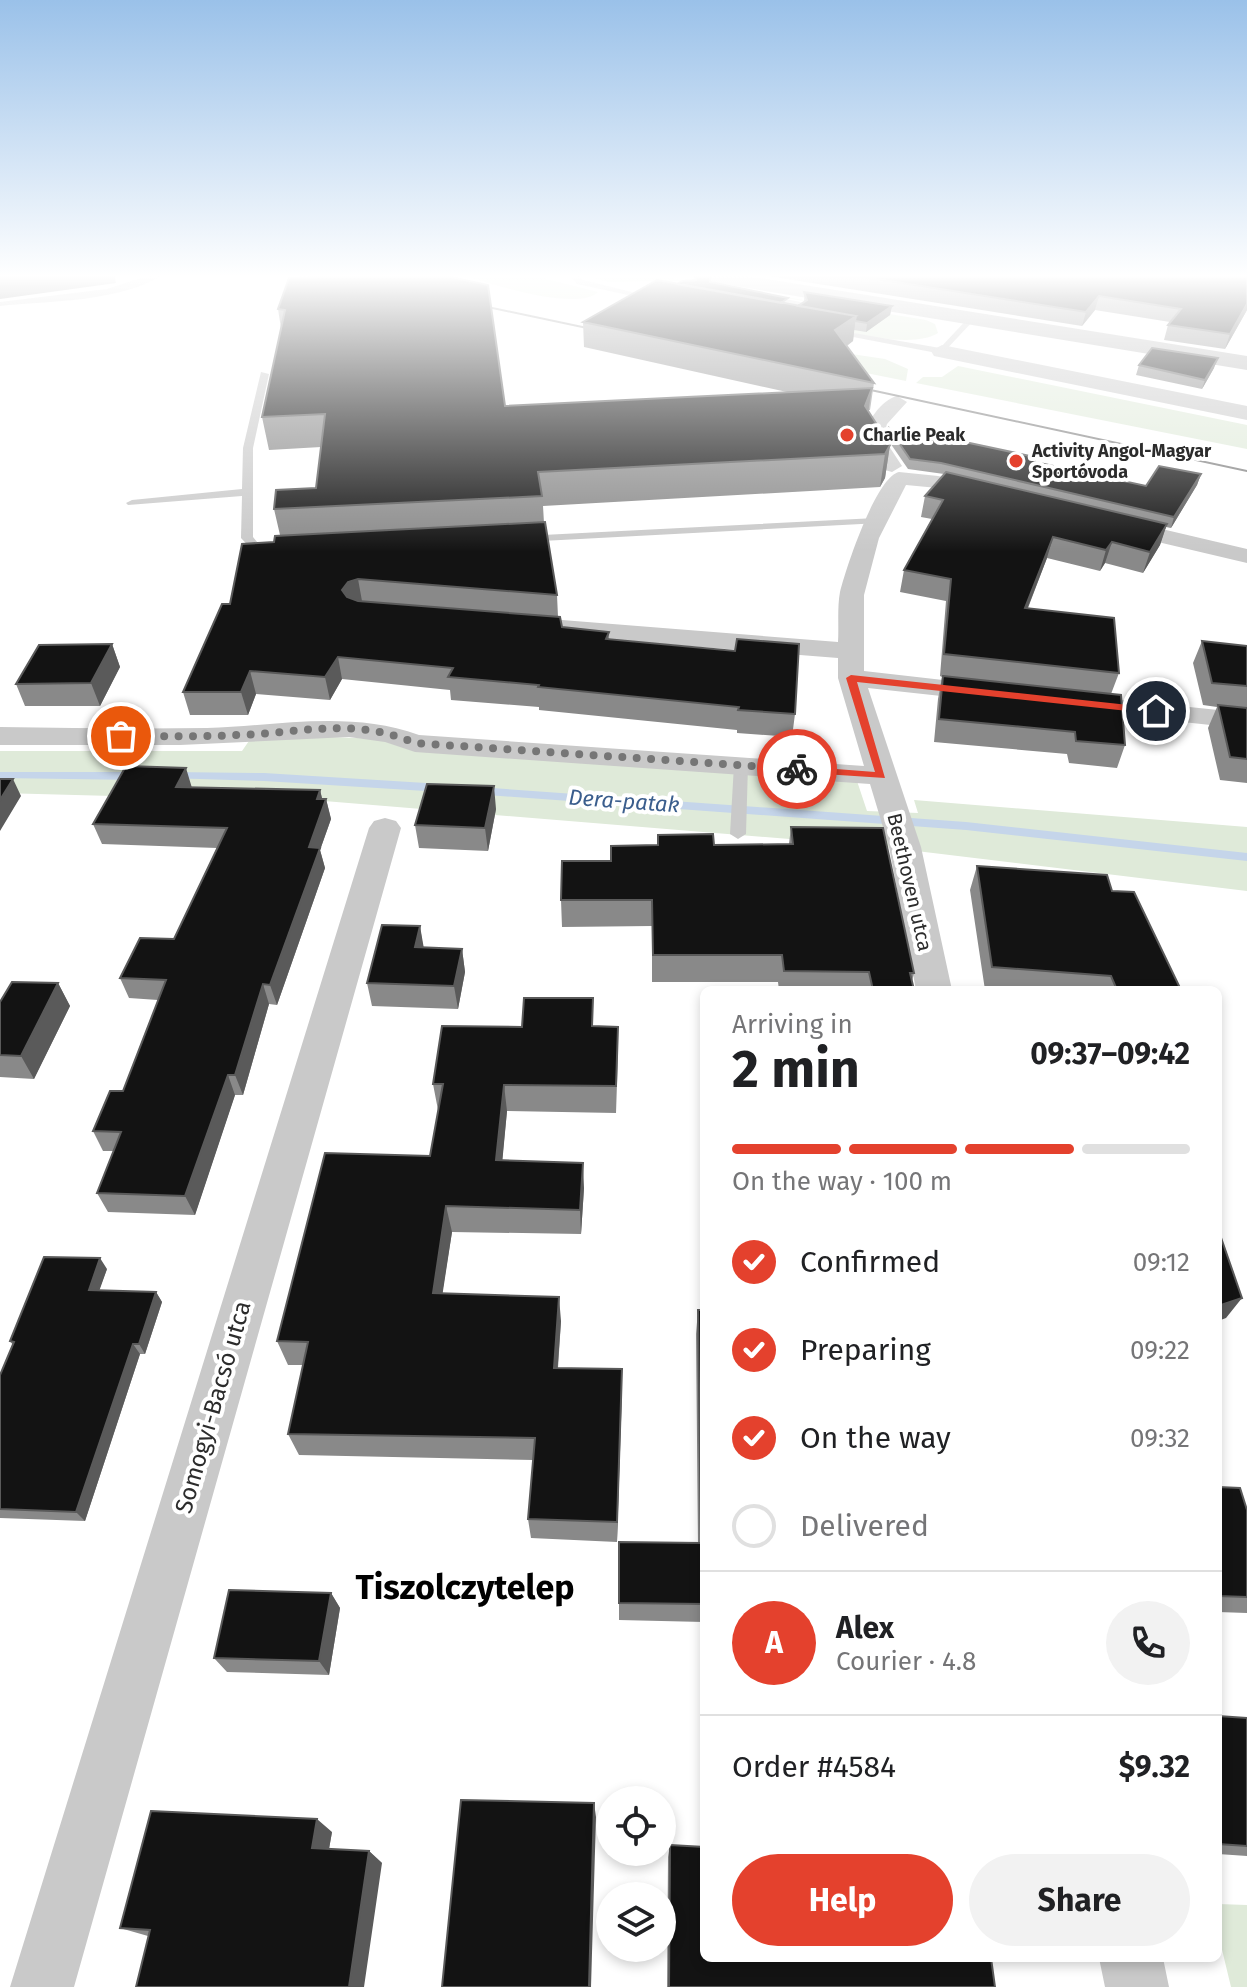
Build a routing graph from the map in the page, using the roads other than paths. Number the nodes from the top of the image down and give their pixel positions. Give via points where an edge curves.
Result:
1 (1019, 367) edge
2 (264, 374) dead end
3 (897, 402) dead end
4 (1247, 413) edge
5 (899, 478) junction
6 (247, 492) junction
7 (1000, 497) edge
8 (132, 503) dead end
9 (1093, 519) edge
10 (876, 521) junction
11 (506, 540) edge
12 (287, 551) edge
13 (1247, 556) edge
14 (536, 626) edge
15 (851, 665) junction
16 (1009, 696) edge
17 (1041, 699) edge
18 (1247, 721) edge
19 (0, 736) edge
20 (881, 776) junction
21 (740, 778) junction
22 (385, 828) dead end
23 (738, 834) dead end
24 (933, 986) edge
25 (1132, 1962) edge
26 (42, 1987) edge
27 (1137, 1987) edge

1 - 4 street
2 - 6 lane via 248,448
3 - 5 street via 878,422 873,437
5 - 7 street
5 - 10 street, Beethoven utca
6 - 8 lane
6 - 12 lane via 250,544 259,551
9 - 13 street
10 - 11 lane
10 - 15 street, Beethoven utca via 852,595
14 - 15 street
15 - 16 street
15 - 20 street, Beethoven utca
17 - 18 street
19 - 21 street via 242,735 307,727 388,731 415,743
20 - 21 street
20 - 24 street, Beethoven utca via 897,822
21 - 23 lane
22 - 26 street, Somogyi-Bacsó utca
25 - 27 street

